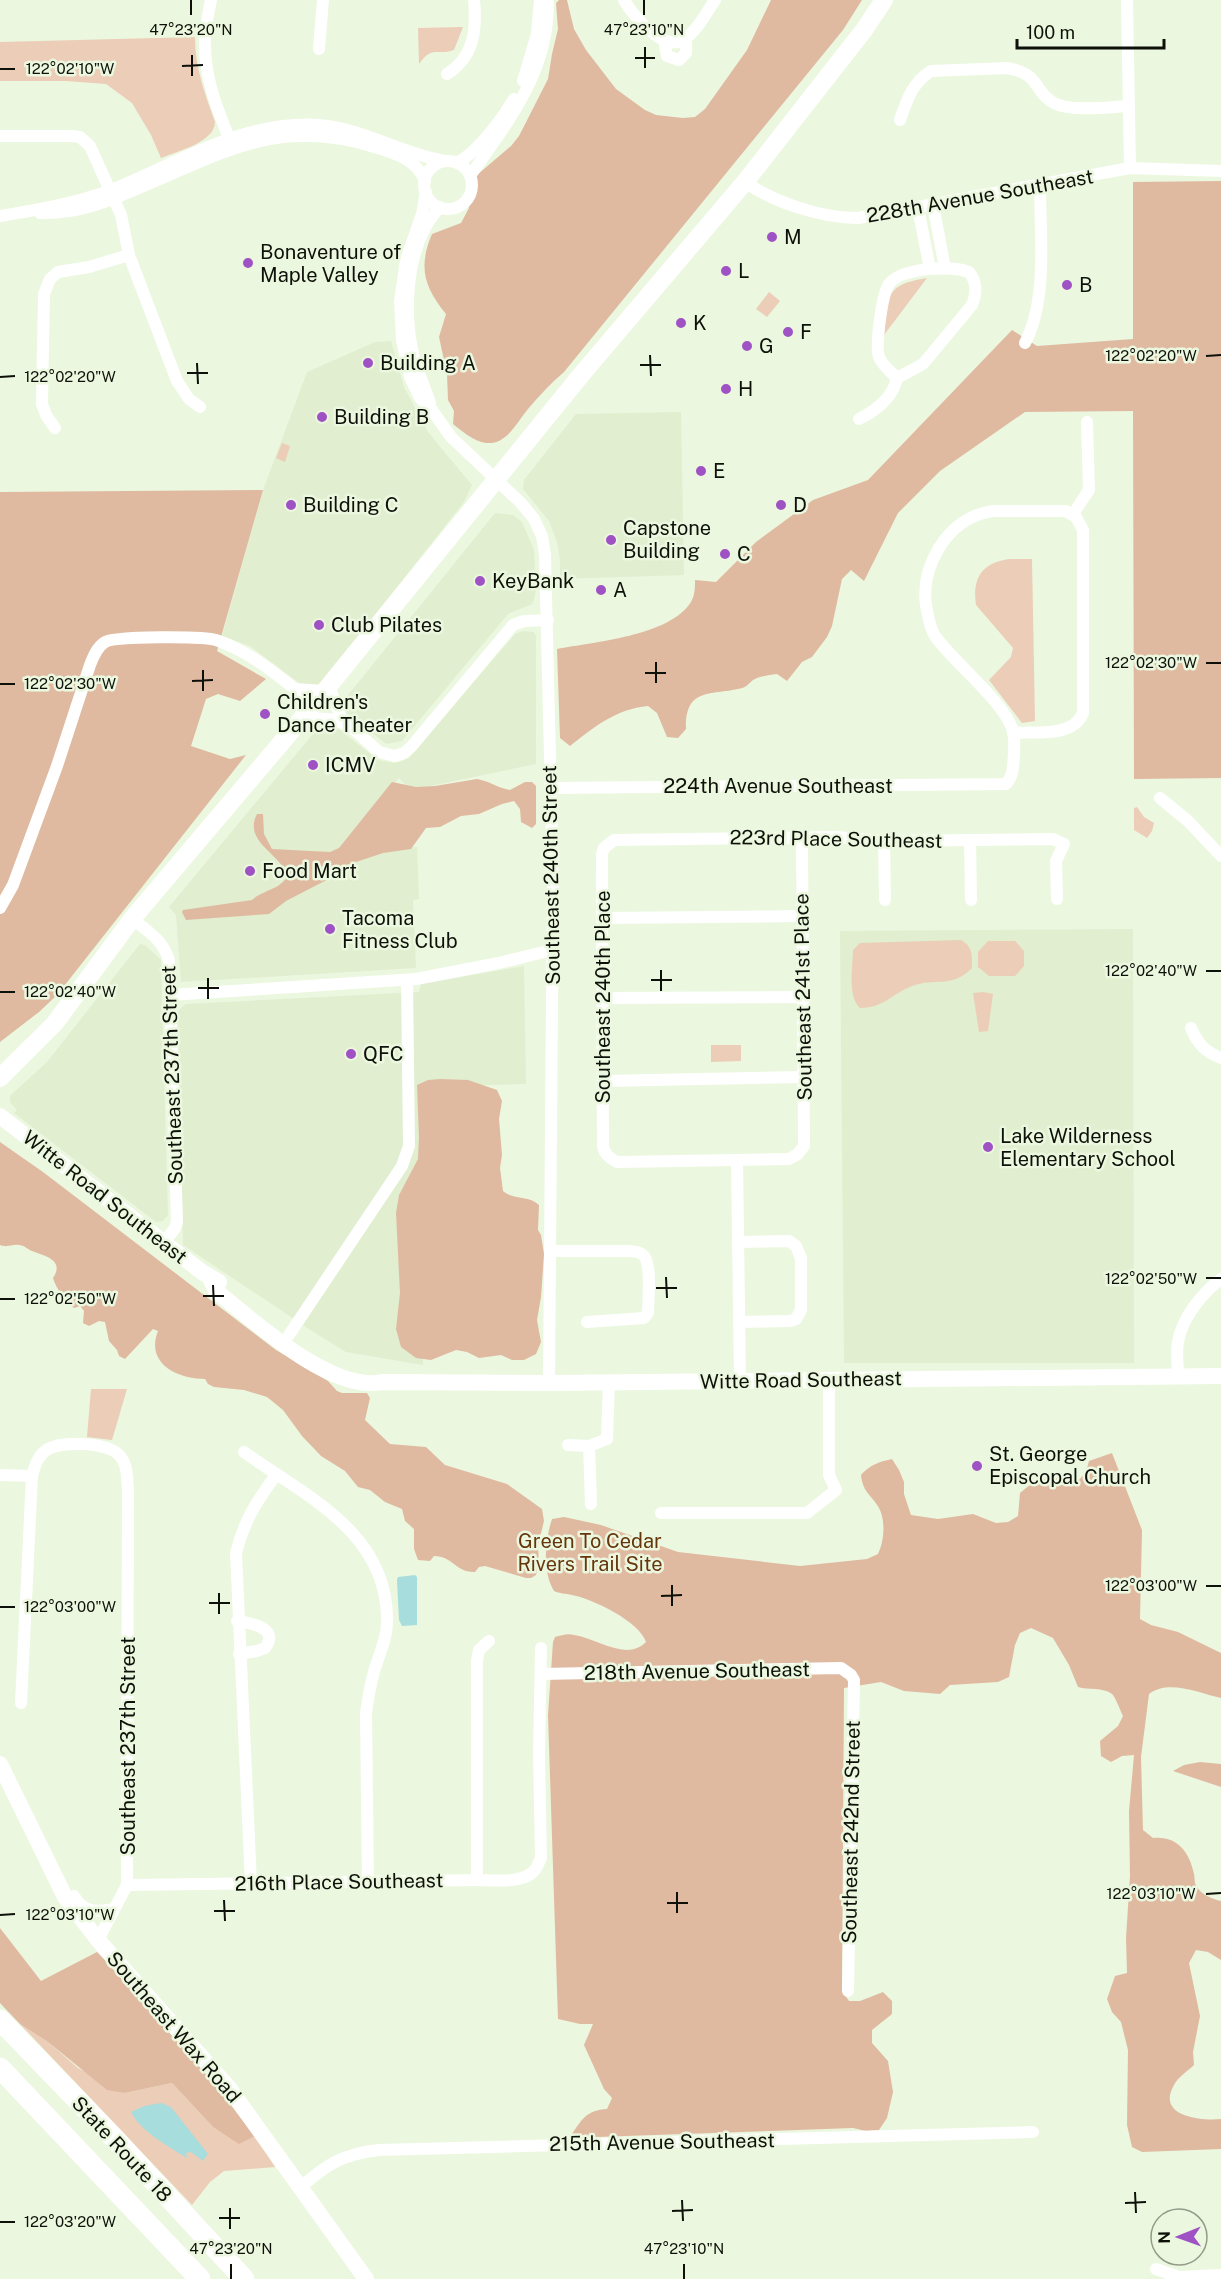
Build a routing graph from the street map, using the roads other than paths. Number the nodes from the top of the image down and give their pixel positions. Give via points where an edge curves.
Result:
1 (211, 0) edge
2 (323, 0) edge
3 (474, 0) edge
4 (540, 0) edge
5 (548, 0) edge
6 (624, 0) edge
7 (715, 0) edge
8 (884, 0) edge
9 (1127, 0) edge
10 (675, 40) junction
11 (319, 50) dead end
12 (447, 74) dead end
13 (1129, 106) junction
14 (900, 120) dead end
15 (0, 136) edge
16 (231, 144) junction
17 (451, 162) junction
18 (1130, 168) junction
19 (1221, 171) edge
20 (471, 176) junction
21 (745, 182) junction
22 (1040, 185) junction
23 (425, 186) junction
24 (111, 195) junction
25 (933, 205) junction
26 (440, 207) junction
27 (918, 208) junction
28 (0, 216) edge
29 (129, 255) junction
30 (945, 268) junction
31 (930, 269) junction
32 (1025, 343) dead end
33 (897, 378) junction
34 (200, 407) dead end
35 (432, 410) junction
36 (859, 419) dead end
37 (1087, 422) dead end
38 (55, 428) dead end
39 (496, 482) junction
40 (1073, 514) junction
41 (548, 620) junction
42 (295, 689) junction
43 (327, 689) junction
44 (303, 718) junction
45 (346, 724) junction
46 (1013, 733) junction
47 (550, 788) junction
48 (1161, 798) dead end
49 (802, 838) junction
50 (970, 840) junction
51 (884, 841) junction
52 (608, 844) joint
53 (1221, 856) edge
54 (1057, 899) dead end
55 (885, 900) dead end
56 (971, 900) dead end
57 (0, 908) edge
58 (802, 916) junction
59 (603, 918) junction
60 (132, 919) junction
61 (552, 950) junction
62 (407, 980) junction
63 (170, 995) junction
64 (803, 997) junction
65 (603, 998) junction
66 (1191, 1028) dead end
67 (1221, 1058) edge
68 (804, 1077) junction
69 (0, 1078) edge
70 (603, 1081) junction
71 (0, 1116) edge
72 (737, 1160) junction
73 (738, 1242) junction
74 (164, 1243) junction
75 (550, 1251) junction
76 (210, 1278) junction
77 (1221, 1279) edge
78 (240, 1310) junction
79 (587, 1322) dead end
80 (739, 1322) junction
81 (289, 1335) junction
82 (1178, 1376) junction
83 (1221, 1376) edge
84 (829, 1380) junction
85 (740, 1381) junction
86 (382, 1382) junction
87 (609, 1382) junction
88 (549, 1383) junction
89 (568, 1445) dead end
90 (589, 1446) junction
91 (244, 1452) dead end
92 (0, 1475) edge
93 (276, 1475) junction
94 (32, 1476) junction
95 (591, 1503) dead end
96 (661, 1513) dead end
97 (237, 1621) junction
98 (489, 1641) dead end
99 (541, 1648) dead end
100 (239, 1654) junction
101 (541, 1674) junction
102 (851, 1675) joint
103 (21, 1703) dead end
104 (0, 1764) edge
105 (42, 1853) junction
106 (477, 1880) junction
107 (368, 1882) junction
108 (251, 1884) junction
109 (127, 1885) junction
110 (114, 1909) junction
111 (98, 1940) junction
112 (848, 1991) dead end
113 (0, 2020) edge
114 (0, 2067) edge
115 (1033, 2132) dead end
116 (301, 2187) junction
117 (1156, 2269) dead end
118 (1221, 2275) edge
119 (200, 2279) edge
120 (244, 2279) edge
121 (366, 2279) edge

1 - 16 street via 205,33 207,71
2 - 11 street
3 - 12 street via 471,47 463,62
4 - 17 street via 537,34 519,89 490,133 463,160
5 - 20 street via 543,47 531,82
6 - 10 street via 646,28
7 - 10 street
8 - 21 main road
9 - 13 street
10 - 10 street via 666,56 675,61 686,53
13 - 14 street via 1060,106 1047,98 1034,79 1019,70 931,71 913,86
13 - 18 street
15 - 24 street via 80,137 90,146
16 - 17 street via 261,129 319,125
16 - 23 street via 291,135 319,135 354,142 404,158 418,169
16 - 24 street
17 - 20 street via 463,166
17 - 23 street via 432,167
18 - 19 street, 228th Avenue Southeast
18 - 22 street, 228th Avenue Southeast
20 - 26 street via 471,192 465,201 451,208
21 - 27 street, 228th Avenue Southeast via 766,196 837,217 858,218
21 - 39 main road
22 - 25 street, 228th Avenue Southeast
22 - 32 street via 1040,300
23 - 26 street via 432,202
23 - 35 street, Southeast 240th Street via 422,214 406,260 400,301 402,340 410,376 420,398
24 - 28 street
24 - 29 street via 124,225
25 - 27 street, 228th Avenue Southeast
25 - 30 street
26 - 35 street, Southeast 240th Street via 427,223 421,240 409,303 413,355
27 - 31 street
29 - 34 street via 177,381
29 - 38 street via 58,272 45,287 42,404
30 - 31 street
30 - 33 street via 963,270 972,277 976,291 972,305 923,364
31 - 33 street via 896,279 884,296 877,349 882,363
33 - 36 street via 880,407
35 - 39 street, Southeast 240th Street via 451,437
37 - 40 street via 1089,490
39 - 41 street, Southeast 240th Street via 528,511 543,536
39 - 43 main road
40 - 46 street via 1083,530 1083,713 1077,724 1069,728
40 - 46 street via 1060,510 983,512 946,537 926,576 926,601 934,635 1003,713
41 - 45 street via 513,625 404,753 382,754
41 - 47 street, Southeast 240th Street
42 - 43 street
42 - 44 street
42 - 57 street via 246,653 213,639 122,638 105,642 90,665 13,885
43 - 44 main road
43 - 45 street
44 - 45 street
44 - 60 main road
46 - 47 street, 224th Avenue Southeast via 1013,774 1006,784
47 - 61 street, Southeast 240th Street
48 - 53 street
49 - 51 street, 223rd Place Southeast
49 - 52 street, 223rd Place Southeast via 619,838
49 - 58 street, Southeast 241st Place
50 - 51 street, 223rd Place Southeast
50 - 54 street, 223rd Place Southeast via 1042,838 1064,844 1056,861
50 - 56 street
51 - 55 street
52 - 59 street, Southeast 240th Place via 602,854
58 - 59 street
58 - 64 street, Southeast 241st Place
59 - 65 street, Southeast 240th Place
60 - 63 street, Southeast 237th Street via 167,952
60 - 69 main road via 55,1023
61 - 62 street
61 - 75 street, Southeast 240th Street
62 - 63 street
62 - 81 street via 406,1156
63 - 74 street, Southeast 237th Street via 177,1222
64 - 65 street
64 - 68 street, Southeast 241st Place
65 - 70 street, Southeast 240th Place
66 - 67 street via 1200,1046
68 - 70 street
68 - 72 street, Southeast 241st Place via 804,1146 798,1154 789,1159
70 - 72 street, Southeast 240th Place via 604,1151 617,1162
71 - 74 street, Witte Road Southeast
72 - 73 street
73 - 80 street
73 - 80 street via 789,1241 801,1258 801,1310 796,1318
74 - 76 street, Witte Road Southeast
75 - 79 street via 630,1251 645,1258 648,1313 644,1318
75 - 88 street, Southeast 240th Street
76 - 78 street, Witte Road Southeast via 216,1291
76 - 81 street, Witte Road Southeast
77 - 82 street via 1204,1293 1182,1330
78 - 81 street via 249,1311 276,1332
78 - 86 street, Witte Road Southeast via 285,1346 320,1367 357,1382
80 - 85 street
81 - 86 street, Witte Road Southeast via 324,1358
82 - 83 street, Witte Road Southeast
82 - 84 street, Witte Road Southeast
84 - 85 street, Witte Road Southeast
84 - 96 street via 829,1474 837,1490 807,1513
85 - 87 street, Witte Road Southeast
86 - 88 street, Witte Road Southeast
87 - 88 street, Witte Road Southeast
87 - 90 street via 607,1439
89 - 90 street
90 - 95 street
91 - 93 street
92 - 94 street
93 - 97 street via 241,1530 236,1553
93 - 107 street via 333,1513 370,1553 380,1577 387,1620 366,1713
94 - 103 street
94 - 109 street, Southeast 237th Street via 36,1461 60,1444 104,1446 119,1454 125,1463
97 - 100 street
97 - 100 street via 261,1626 269,1637 265,1648
98 - 106 street via 479,1650 477,1661
99 - 101 street
100 - 108 street
101 - 102 street, 218th Avenue Southeast via 841,1668
101 - 106 street, 216th Place Southeast via 541,1858 529,1876
102 - 112 street, Southeast 242nd Street via 855,1680
104 - 105 street, Southeast Wax Road
105 - 110 street via 56,1865 85,1909
105 - 111 street, Southeast Wax Road via 65,1897
106 - 107 street, 216th Place Southeast
107 - 108 street, 216th Place Southeast
108 - 109 street, 216th Place Southeast
109 - 110 street, Southeast 237th Street
110 - 111 street, Southeast 237th Street
111 - 116 street, Southeast Wax Road via 205,2059
113 - 120 highway, State Route 18
114 - 119 highway, State Route 18
115 - 116 street, 215th Avenue Southeast via 379,2150 336,2160
116 - 121 street, Southeast Wax Road
117 - 118 street via 1179,2277

